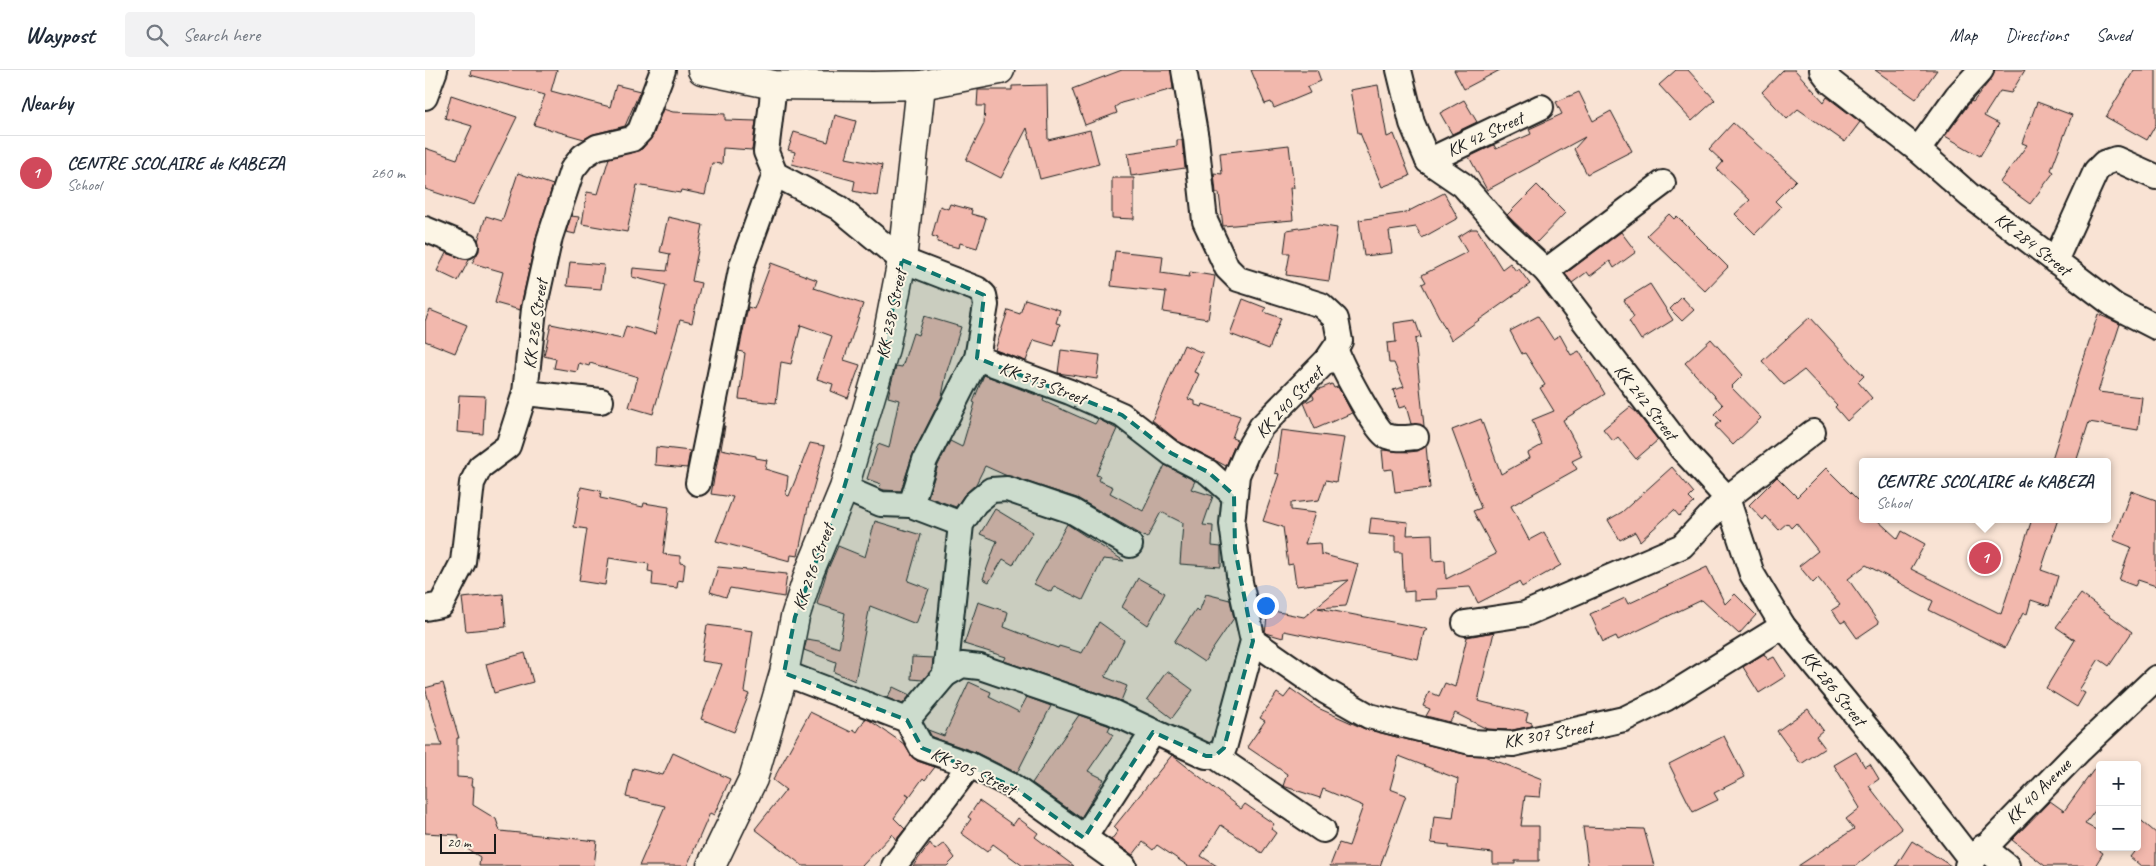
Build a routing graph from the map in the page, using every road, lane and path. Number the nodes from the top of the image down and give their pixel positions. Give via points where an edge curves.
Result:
1 (435, 70) edge
2 (663, 70) edge
3 (702, 70) edge
4 (1001, 70) edge
5 (1184, 70) edge
6 (1399, 70) edge
7 (1822, 70) edge
8 (1981, 70) edge
9 (874, 78) edge
10 (774, 85) junction
11 (921, 85) junction
12 (425, 98) edge
13 (1541, 107) dead end
14 (1918, 150) junction
15 (1428, 161) junction
16 (775, 174) junction
17 (2156, 177) edge
18 (1663, 183) dead end
19 (425, 229) edge
20 (466, 246) dead end
21 (902, 260) junction
22 (2055, 261) junction
23 (1546, 271) junction
24 (2156, 327) edge
25 (1336, 350) junction
26 (977, 358) junction
27 (525, 392) junction
28 (601, 401) dead end
29 (1813, 432) dead end
30 (1416, 437) dead end
31 (698, 483) dead end
32 (844, 488) junction
33 (1234, 495) junction
34 (1727, 498) junction
35 (911, 506) junction
36 (961, 524) junction
37 (1131, 545) dead end
38 (433, 607) edge
39 (1465, 623) dead end
40 (1783, 626) junction
41 (1253, 641) junction
42 (784, 673) junction
43 (945, 675) junction
44 (2156, 678) edge
45 (907, 720) junction
46 (1153, 732) junction
47 (1215, 756) junction
48 (969, 765) junction
49 (1323, 830) dead end
50 (1084, 838) junction
51 (1974, 858) edge
52 (711, 866) edge
53 (894, 866) edge
54 (1125, 866) edge
55 (2007, 866) edge

1 - 12 street
2 - 27 street, KK 236 Street via 640,131 632,139 597,147 583,156 572,170 550,237 534,309
3 - 10 main road
4 - 11 main road
5 - 25 street, KK 240 Street via 1205,221 1227,268 1238,279 1321,305 1336,319 1340,341
6 - 15 street via 1412,123
7 - 14 street, KK 284 Street via 1831,82
8 - 14 street via 1957,96
9 - 10 main road
9 - 11 main road
10 - 16 street via 766,152
11 - 21 main road
13 - 15 street, KK 42 Street
14 - 22 street, KK 284 Street
15 - 23 street, KK 242 Street via 1463,185 1504,232
16 - 21 street, KK 238 Street via 839,208
16 - 31 street via 742,265
17 - 22 street via 2116,159 2104,163 2096,171
18 - 23 street
19 - 20 street
21 - 26 street, KK 313 Street via 977,289 984,295 986,305
21 - 32 main road, KK 238 Street via 885,348
22 - 24 street, KK 284 Street via 2115,306
23 - 34 street, KK 242 Street via 1682,449
25 - 30 street via 1380,430 1394,438
25 - 33 street, KK 240 Street via 1261,427 1237,475
26 - 33 street, KK 313 Street via 1122,415 1171,453 1208,472
26 - 35 street via 925,460
27 - 28 street
27 - 38 street, KK 236 Street via 508,446 480,467 472,483 463,562
29 - 34 street
32 - 35 street via 881,504
32 - 42 main road, KK 296 Street via 809,573 795,617
33 - 41 street, KK 240 Street via 1232,524 1235,548
34 - 39 street via 1682,546 1525,614
34 - 40 street, KK 286 Street via 1752,574
35 - 36 street
36 - 37 street via 975,503 991,490 1007,489 1072,511
36 - 43 street
40 - 41 street, KK 307 Street via 1665,699 1624,719 1513,744 1471,742 1369,716 1325,691
40 - 51 street, KK 286 Street
41 - 47 street, KK 240 Street via 1224,748
42 - 45 street
42 - 52 main road, KK 296 Street via 753,779
43 - 45 street
43 - 46 street via 962,665 980,667 1112,712
44 - 51 street, KK 40 Avenue
45 - 48 street, KK 305 Street via 922,748
46 - 47 street via 1206,756
46 - 50 street
47 - 49 street
48 - 50 street, KK 305 Street via 1012,786
48 - 53 street
50 - 54 street, KK 305 Street
51 - 55 street, KK 286 Street

